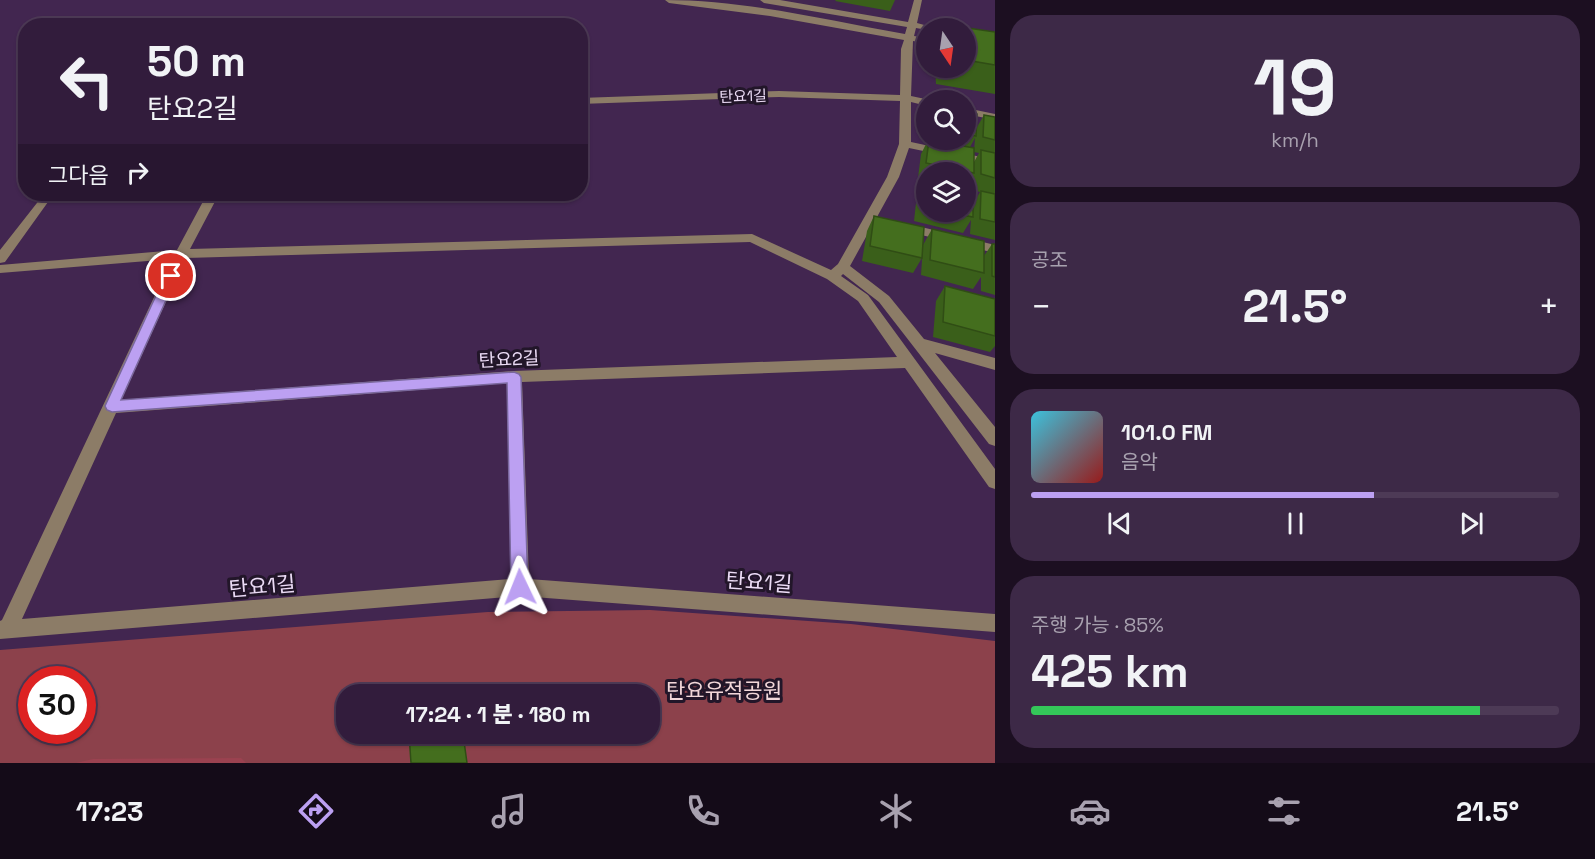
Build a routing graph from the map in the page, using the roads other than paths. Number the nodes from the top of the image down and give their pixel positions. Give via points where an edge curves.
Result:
1 (669, 0) edge
2 (764, 0) edge
3 (918, 0) edge
4 (912, 25) junction
5 (916, 26) edge
6 (909, 38) junction
7 (916, 39) edge
8 (905, 98) junction
9 (916, 100) edge
10 (588, 101) edge
11 (976, 113) edge
12 (995, 117) edge
13 (905, 144) junction
14 (995, 163) edge
15 (43, 201) edge
16 (209, 201) edge
17 (882, 221) junction
18 (995, 249) edge
19 (181, 254) junction
20 (0, 259) edge
21 (0, 270) edge
22 (838, 271) junction
23 (919, 343) junction
24 (909, 362) junction
25 (995, 364) edge
26 (514, 377) junction
27 (112, 406) junction
28 (995, 439) edge
29 (995, 482) edge
30 (520, 587) junction
31 (995, 623) edge
32 (4, 629) edge

1 - 6 street
2 - 4 street
3 - 4 street
4 - 5 street
4 - 6 street
6 - 7 street
6 - 8 street
8 - 9 street, 탄요1길
8 - 10 street, 탄요1길 via 778,94
8 - 13 street
11 - 12 street
13 - 14 street
13 - 17 street
15 - 20 street
16 - 19 street, 탄요1길
17 - 18 street
17 - 22 street
19 - 21 street
19 - 22 street via 752,238
19 - 27 street, 탄요1길
22 - 23 street via 884,299
22 - 24 street via 863,298
23 - 25 street
23 - 28 street
24 - 26 street, 탄요2길
24 - 29 street
26 - 27 street, 탄요2길
26 - 30 street
27 - 32 street, 탄요1길
30 - 31 street, 탄요1길
30 - 32 street, 탄요1길

